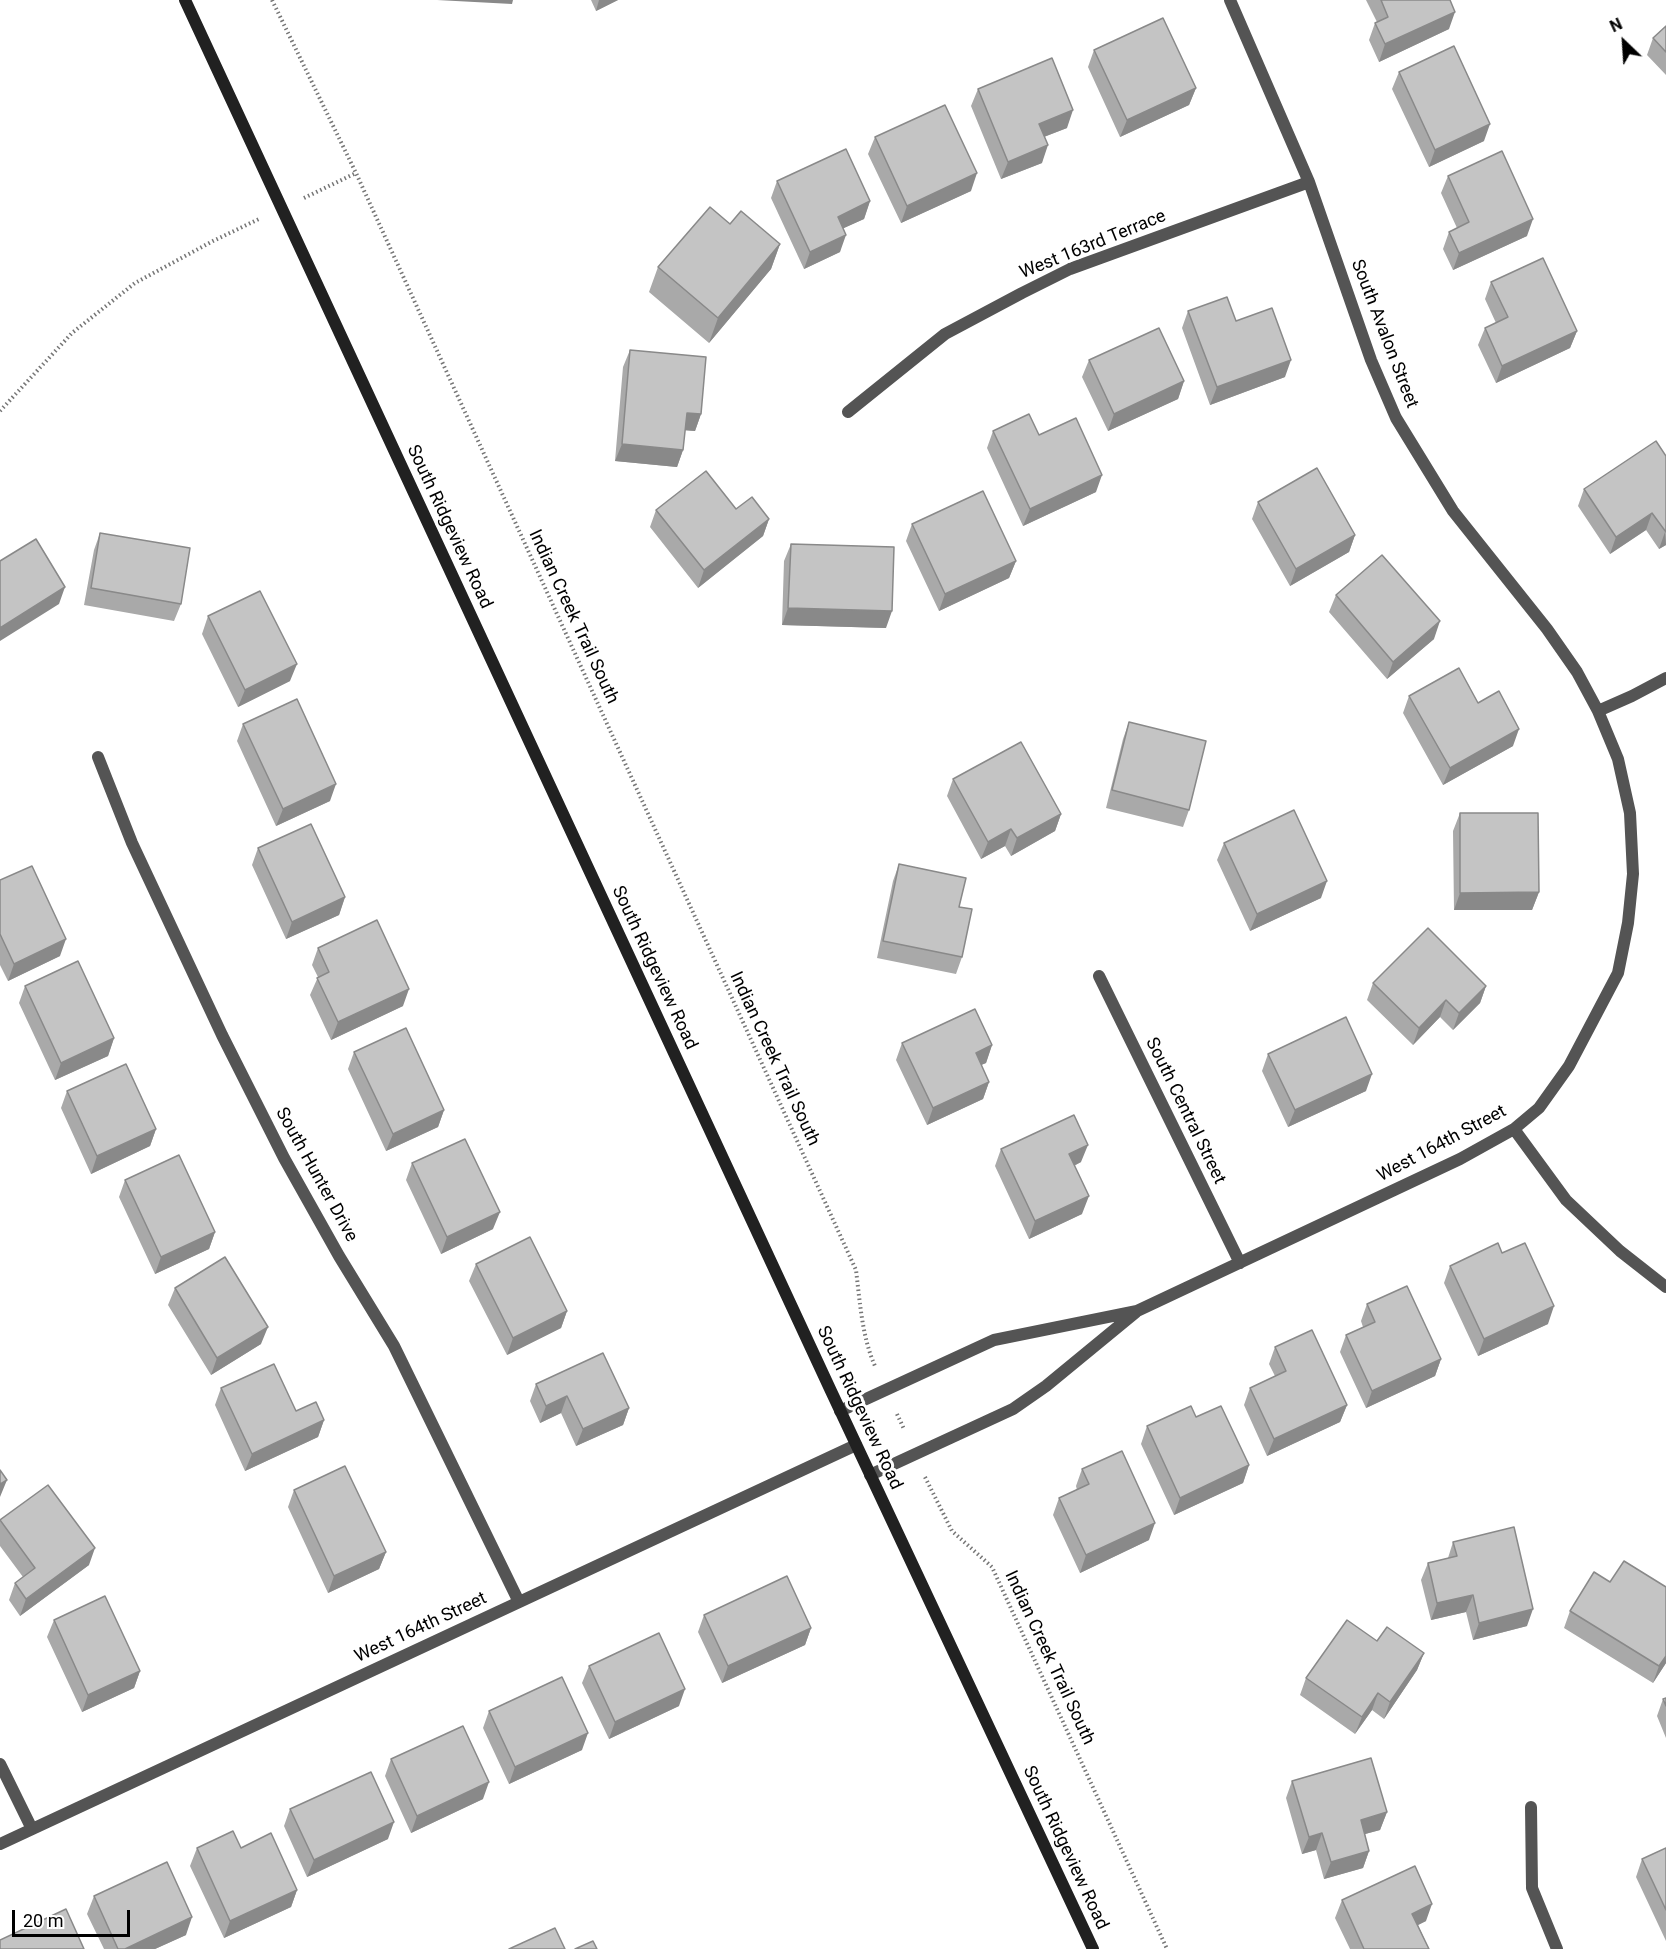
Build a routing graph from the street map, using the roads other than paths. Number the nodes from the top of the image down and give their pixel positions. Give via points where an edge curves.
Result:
1 (185, 0) edge
2 (1230, 0) edge
3 (1309, 182) junction
4 (848, 412) dead end
5 (1666, 678) edge
6 (1598, 711) junction
7 (98, 757) dead end
8 (1099, 976) dead end
9 (1514, 1129) junction
10 (1240, 1263) junction
11 (1666, 1287) edge
12 (1137, 1311) junction
13 (840, 1411) junction
14 (856, 1445) junction
15 (870, 1475) junction
16 (519, 1602) junction
17 (0, 1764) edge
18 (1531, 1807) dead end
19 (32, 1829) junction
20 (0, 1844) edge
21 (1093, 1949) edge
22 (1557, 1949) edge

1 - 13 main road, South Ridgeview Road
2 - 3 street, South Avalon Street
3 - 4 street, West 163rd Terrace via 1070,269 945,334
3 - 6 street, South Avalon Street via 1371,360 1396,418 1453,511 1547,629
5 - 6 street
6 - 9 street, West 164th Street via 1618,759 1630,813 1633,874 1618,973 1569,1066 1539,1108
7 - 16 street, South Hunter Drive via 132,843 222,1035 284,1158 394,1346
8 - 10 street, South Central Street
9 - 10 street, West 164th Street via 1460,1159
9 - 11 street via 1566,1200 1620,1251
10 - 12 street, West 164th Street
12 - 13 street, West 164th Street via 994,1340
12 - 15 street, West 164th Street via 1013,1409
13 - 14 main road, South Ridgeview Road
14 - 15 main road, South Ridgeview Road
14 - 16 street, West 164th Street
15 - 21 main road, South Ridgeview Road
16 - 19 street, West 164th Street
17 - 19 street
18 - 22 street via 1532,1888
19 - 20 street, West 164th Street

